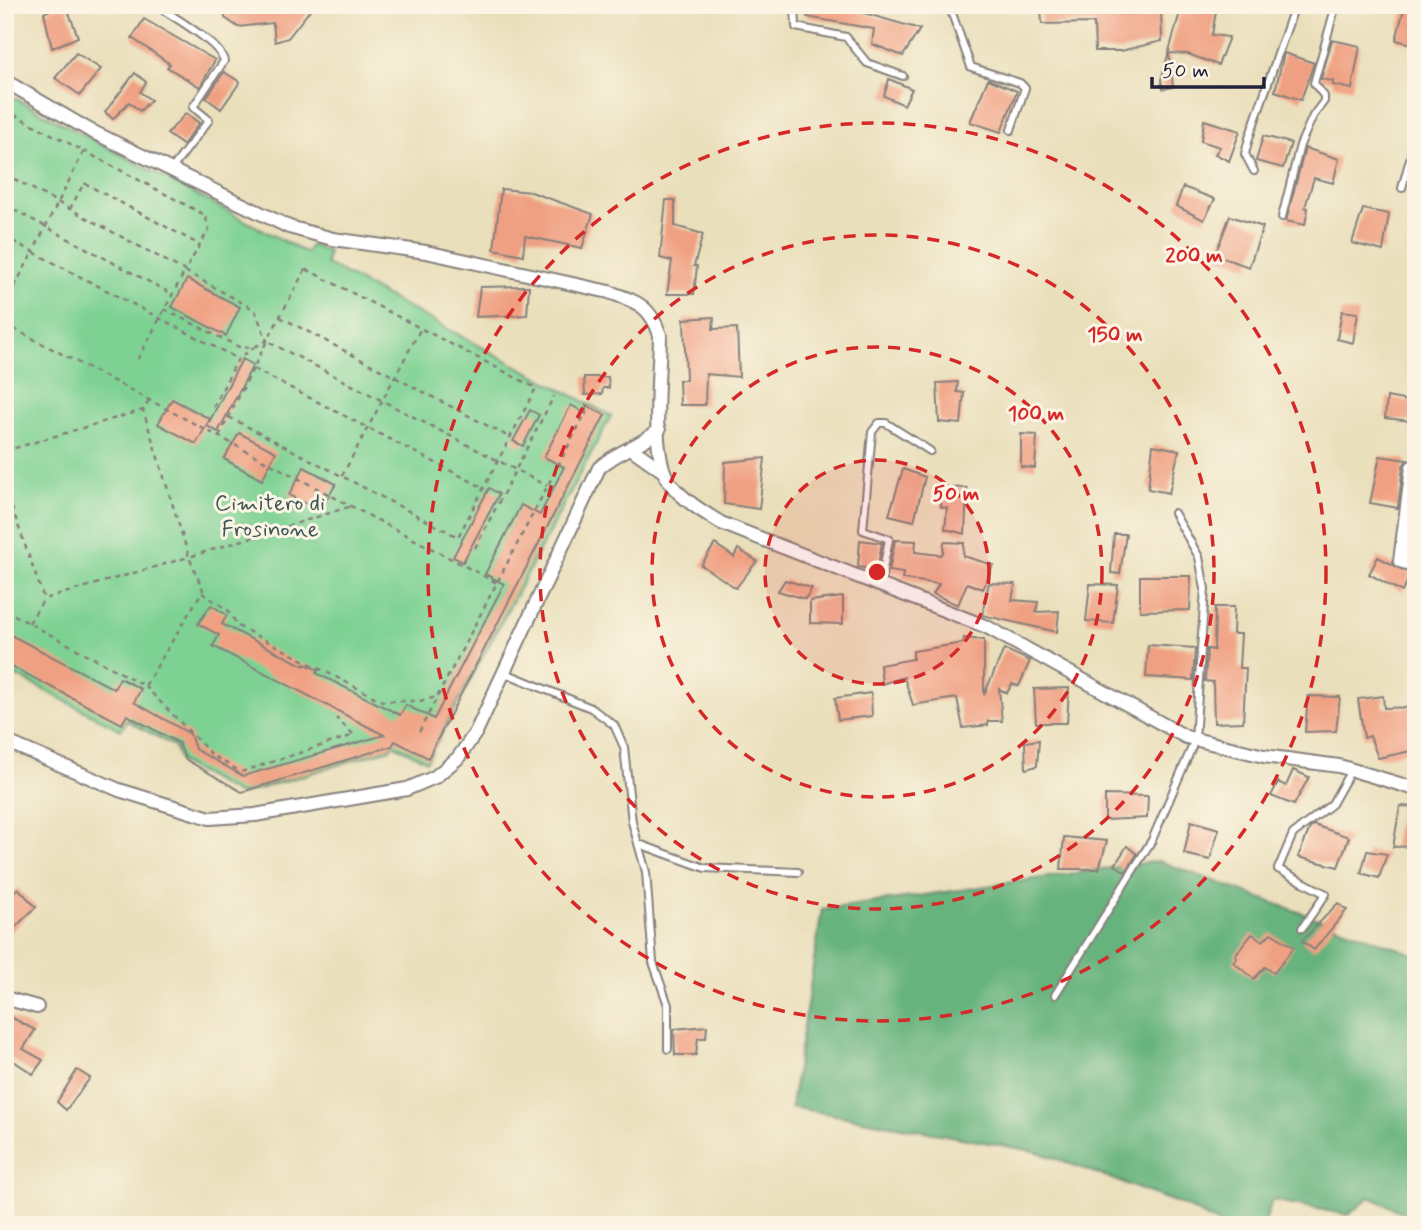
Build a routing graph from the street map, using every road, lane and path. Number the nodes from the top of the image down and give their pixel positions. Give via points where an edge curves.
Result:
1 (156, 5) edge
2 (795, 5) edge
3 (948, 5) edge
4 (1295, 5) edge
5 (1336, 5) edge
6 (902, 76) dead end
7 (5, 81) edge
8 (5, 110) edge
9 (1011, 131) dead end
10 (1416, 137) edge
11 (83, 151) junction
12 (171, 170) junction
13 (1254, 171) dead end
14 (5, 174) edge
15 (1402, 188) dead end
16 (58, 203) junction
17 (5, 205) edge
18 (70, 209) junction
19 (1282, 217) dead end
20 (46, 226) junction
21 (5, 237) edge
22 (200, 246) junction
23 (33, 252) junction
24 (185, 271) junction
25 (172, 294) junction
26 (5, 304) edge
27 (164, 309) junction
28 (160, 317) junction
29 (281, 317) junction
30 (5, 324) edge
31 (421, 328) junction
32 (267, 341) junction
33 (254, 347) junction
34 (138, 359) dead end
35 (238, 359) junction
36 (253, 369) junction
37 (396, 376) junction
38 (554, 396) dead end
39 (149, 400) junction
40 (383, 401) junction
41 (214, 407) dead end
42 (143, 410) junction
43 (585, 414) dead end
44 (229, 417) junction
45 (368, 429) junction
46 (659, 430) junction
47 (219, 436) junction
48 (510, 438) junction
49 (632, 449) junction
50 (5, 451) edge
51 (930, 451) dead end
52 (499, 461) junction
53 (1412, 467) dead end
54 (514, 470) junction
55 (665, 473) junction
56 (342, 477) junction
57 (547, 486) junction
58 (5, 488) edge
59 (484, 488) junction
60 (352, 506) junction
61 (1174, 513) dead end
62 (475, 548) dead end
63 (189, 556) junction
64 (1416, 566) edge
65 (497, 583) junction
66 (880, 586) junction
67 (202, 593) junction
68 (44, 599) junction
69 (5, 610) edge
70 (29, 623) junction
71 (503, 672) junction
72 (145, 686) junction
73 (437, 697) junction
74 (336, 718) dead end
75 (419, 732) dead end
76 (1195, 740) junction
77 (5, 741) edge
78 (1351, 769) junction
79 (1416, 789) edge
80 (639, 844) junction
81 (798, 872) dead end
82 (1302, 928) dead end
83 (1055, 995) dead end
84 (5, 998) edge
85 (37, 1007) dead end
86 (668, 1049) dead end

1 - 12 lane via 210,43 223,54 224,61 193,107 209,120
2 - 6 lane via 796,27 846,37 867,63
3 - 9 lane via 971,67 1020,82 1025,88
4 - 13 lane via 1245,154
5 - 19 lane via 1314,83 1324,101 1300,145
7 - 12 street
8 - 11 path
10 - 15 lane
11 - 16 path
11 - 22 path via 205,215 209,229
12 - 46 street via 312,234 426,252 637,302 654,316 660,335
14 - 16 path
16 - 18 path
16 - 20 path
17 - 20 path
18 - 22 path via 84,183
18 - 24 path
20 - 23 path
20 - 25 path
21 - 23 path
22 - 24 path
23 - 26 path
23 - 28 path
24 - 25 path
24 - 32 path via 255,310
25 - 27 path
27 - 28 path
27 - 33 path via 241,348
28 - 34 path
28 - 35 path
29 - 31 path via 307,267
29 - 32 path
29 - 37 path
30 - 39 path
31 - 37 path
31 - 48 path via 536,388
32 - 33 path
32 - 36 path
32 - 40 path
33 - 35 path
35 - 41 path
36 - 44 path
36 - 45 path
37 - 40 path
37 - 48 path
38 - 54 path
39 - 42 path
39 - 47 path
40 - 45 path
40 - 52 path
42 - 50 path
42 - 63 path
43 - 57 path
44 - 47 path
44 - 56 path
45 - 56 path
45 - 59 path
46 - 49 street
46 - 55 street
47 - 60 path
48 - 52 path
49 - 55 street
49 - 71 street via 613,455 599,468
51 - 66 lane via 886,423 879,422 872,432 863,530 889,540
52 - 54 path
52 - 59 path
53 - 64 street via 1400,561
54 - 57 path
54 - 62 path
55 - 66 street via 693,505 721,523
56 - 59 path via 458,537
57 - 65 path
58 - 68 path
60 - 63 path
60 - 65 path
61 - 76 lane via 1199,557 1205,589
63 - 67 path
63 - 68 path
65 - 73 path
66 - 76 street via 987,626
67 - 72 path
67 - 73 path via 228,610 239,626 382,701
68 - 70 path
69 - 70 path
70 - 72 path
71 - 77 street via 476,732 458,758 435,777 407,789 255,815 211,818 119,790
71 - 80 lane via 591,708 614,725 624,747 632,822
72 - 74 path via 212,755 242,772 354,735
73 - 75 path
76 - 78 street
76 - 83 lane via 1157,830
78 - 79 street
78 - 82 lane via 1332,804 1293,834 1278,869 1326,894
80 - 81 lane via 705,868
80 - 86 lane via 646,872 653,962 668,1005
84 - 85 street

